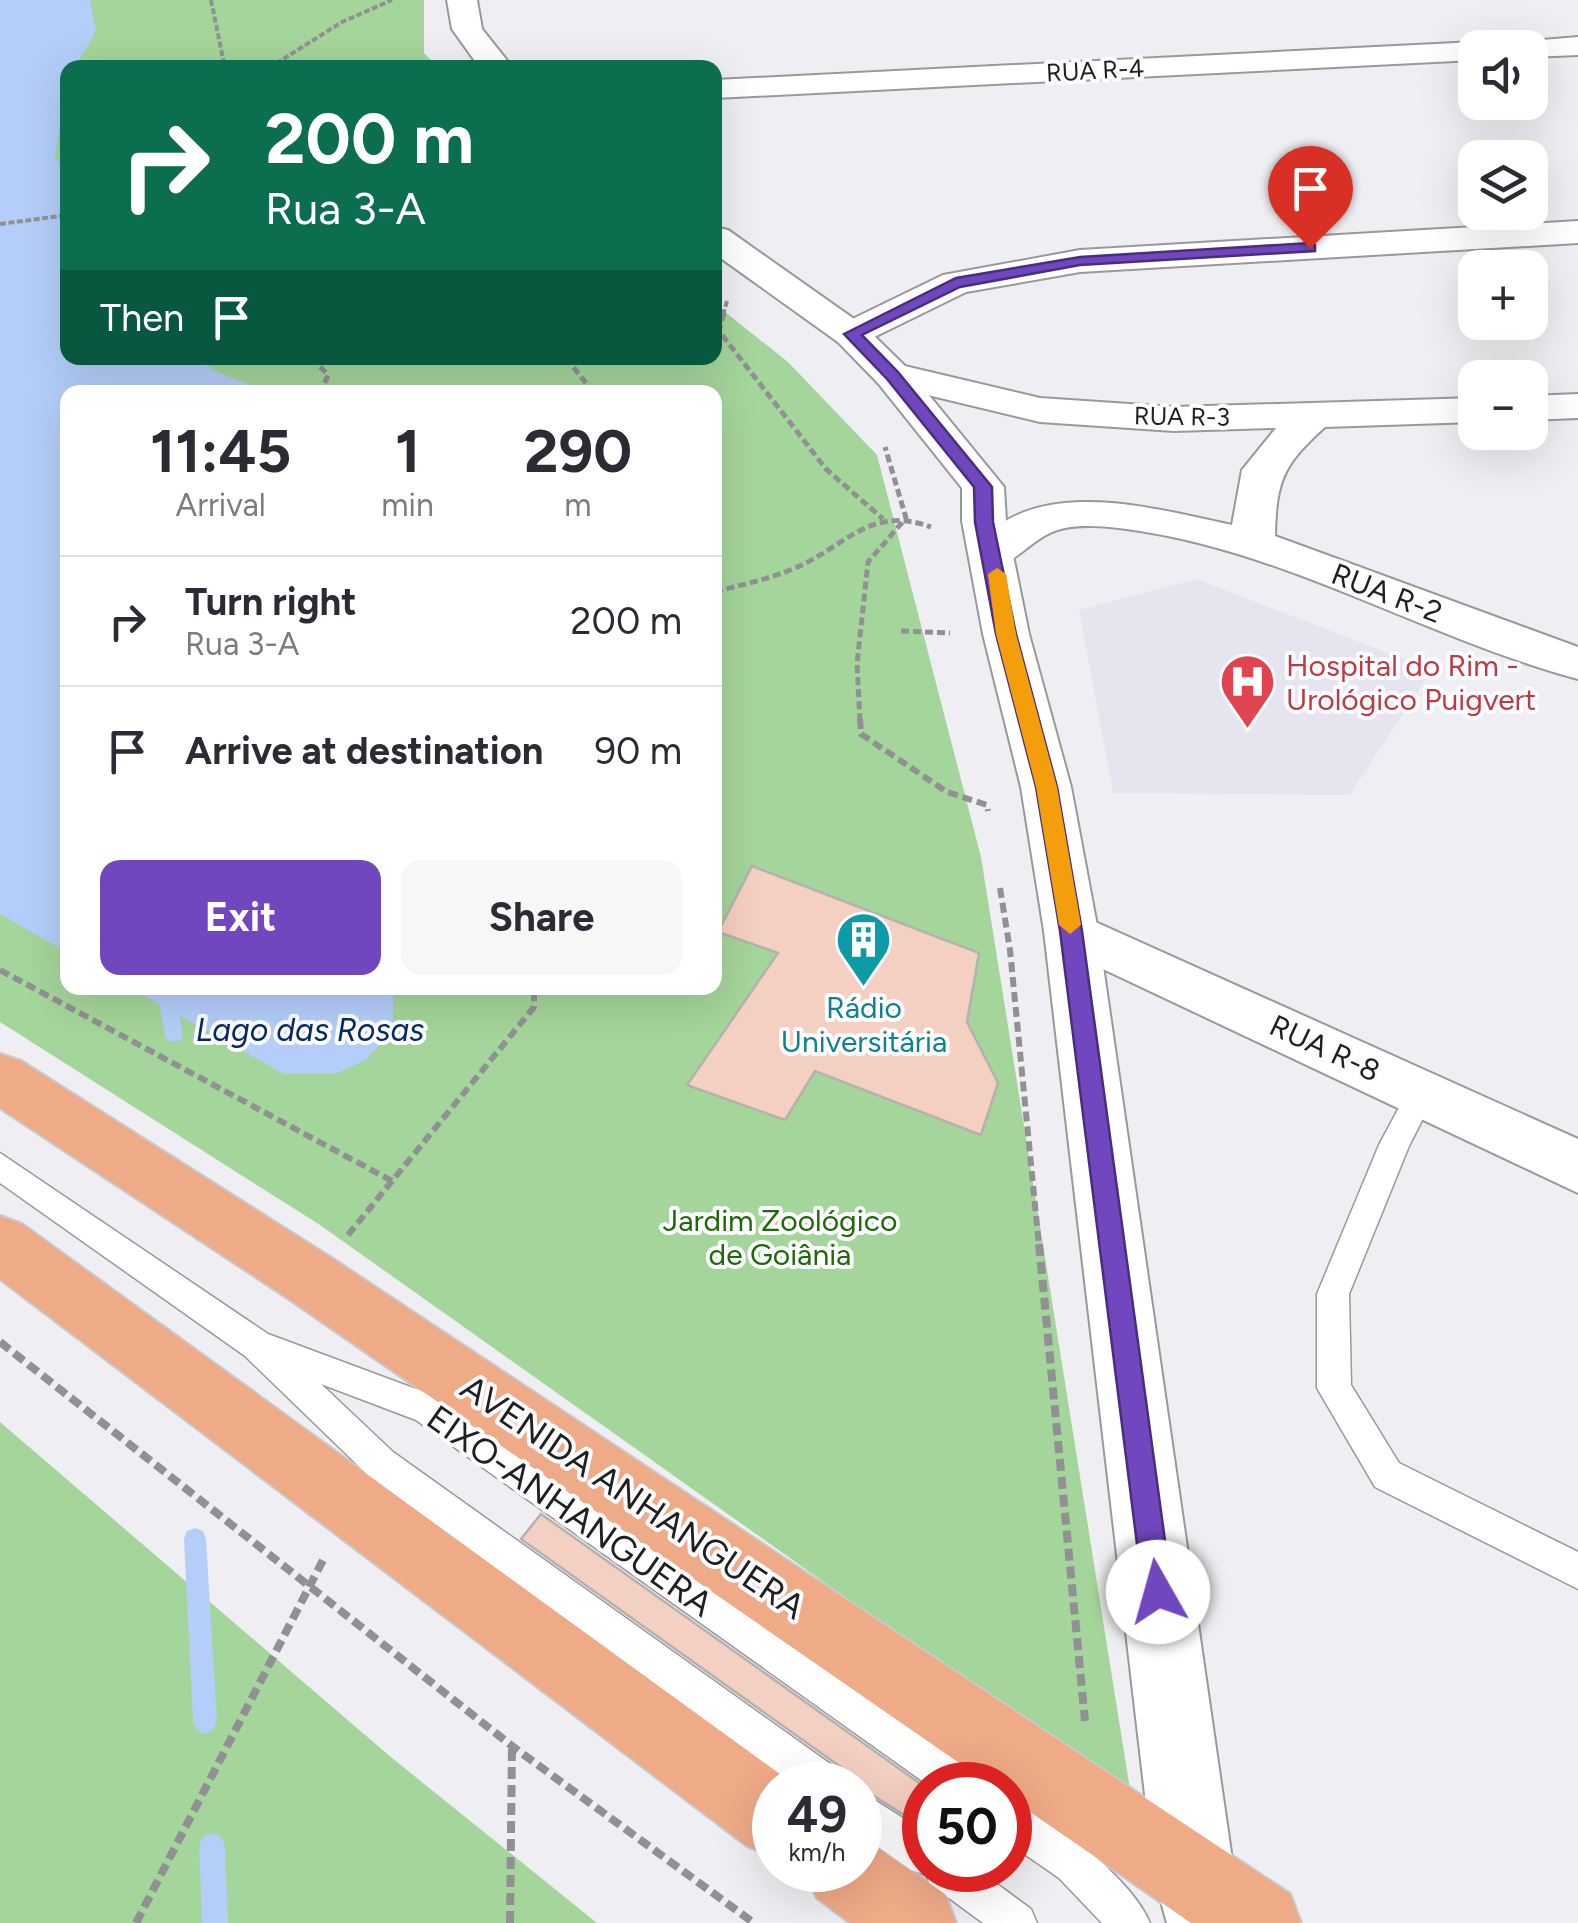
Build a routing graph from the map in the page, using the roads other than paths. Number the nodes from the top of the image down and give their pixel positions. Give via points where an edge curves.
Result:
1 (462, 0) edge
2 (1578, 46) edge
3 (1548, 47) edge
4 (1458, 52) edge
5 (490, 60) edge
6 (722, 88) edge
7 (1578, 232) edge
8 (722, 243) edge
9 (852, 334) junction
10 (892, 375) junction
11 (1578, 406) edge
12 (1548, 407) edge
13 (1458, 411) edge
14 (1313, 416) junction
15 (1253, 543) junction
16 (993, 554) junction
17 (1578, 664) edge
18 (1071, 931) junction
19 (0, 1078) edge
20 (1421, 1093) junction
21 (0, 1166) edge
22 (1578, 1167) edge
23 (0, 1243) edge
24 (257, 1346) junction
25 (1578, 1571) edge
26 (794, 1762) edge
27 (928, 1762) edge
28 (752, 1801) edge
29 (1032, 1835) edge
30 (874, 1892) edge
31 (974, 1892) edge
32 (1201, 1902) edge
33 (916, 1923) edge
34 (1017, 1923) edge
35 (1130, 1923) edge
36 (1261, 1923) edge

1 - 5 street via 460,11 476,46
2 - 3 street
4 - 6 street, RUA R-4
7 - 9 street via 1080,261 956,283
8 - 9 street
9 - 10 street
10 - 14 street, RUA R-3 via 1040,410 1174,419
10 - 16 street via 983,487
11 - 12 street
13 - 14 street, RUA R-3
14 - 15 street via 1270,454 1254,492
15 - 16 street, RUA R-2 via 1139,518 1085,514 1039,520
15 - 17 street, RUA R-2
16 - 18 street
18 - 20 street, RUA R-8
18 - 32 street
19 - 32 main road, AVENIDA ANHANGUERA via 312,1279 1094,1811
20 - 22 street, RUA R-8
20 - 25 lane via 1333,1294 1334,1388 1387,1474
21 - 24 lane, EIXO-ANHANGUERA
23 - 28 main road
24 - 26 lane, EIXO-ANHANGUERA via 381,1464
24 - 27 lane, EIXO-ANHANGUERA via 428,1409
29 - 35 lane via 1073,1864
30 - 33 main road
31 - 34 lane
32 - 36 main road, AVENIDA ANHANGUERA

